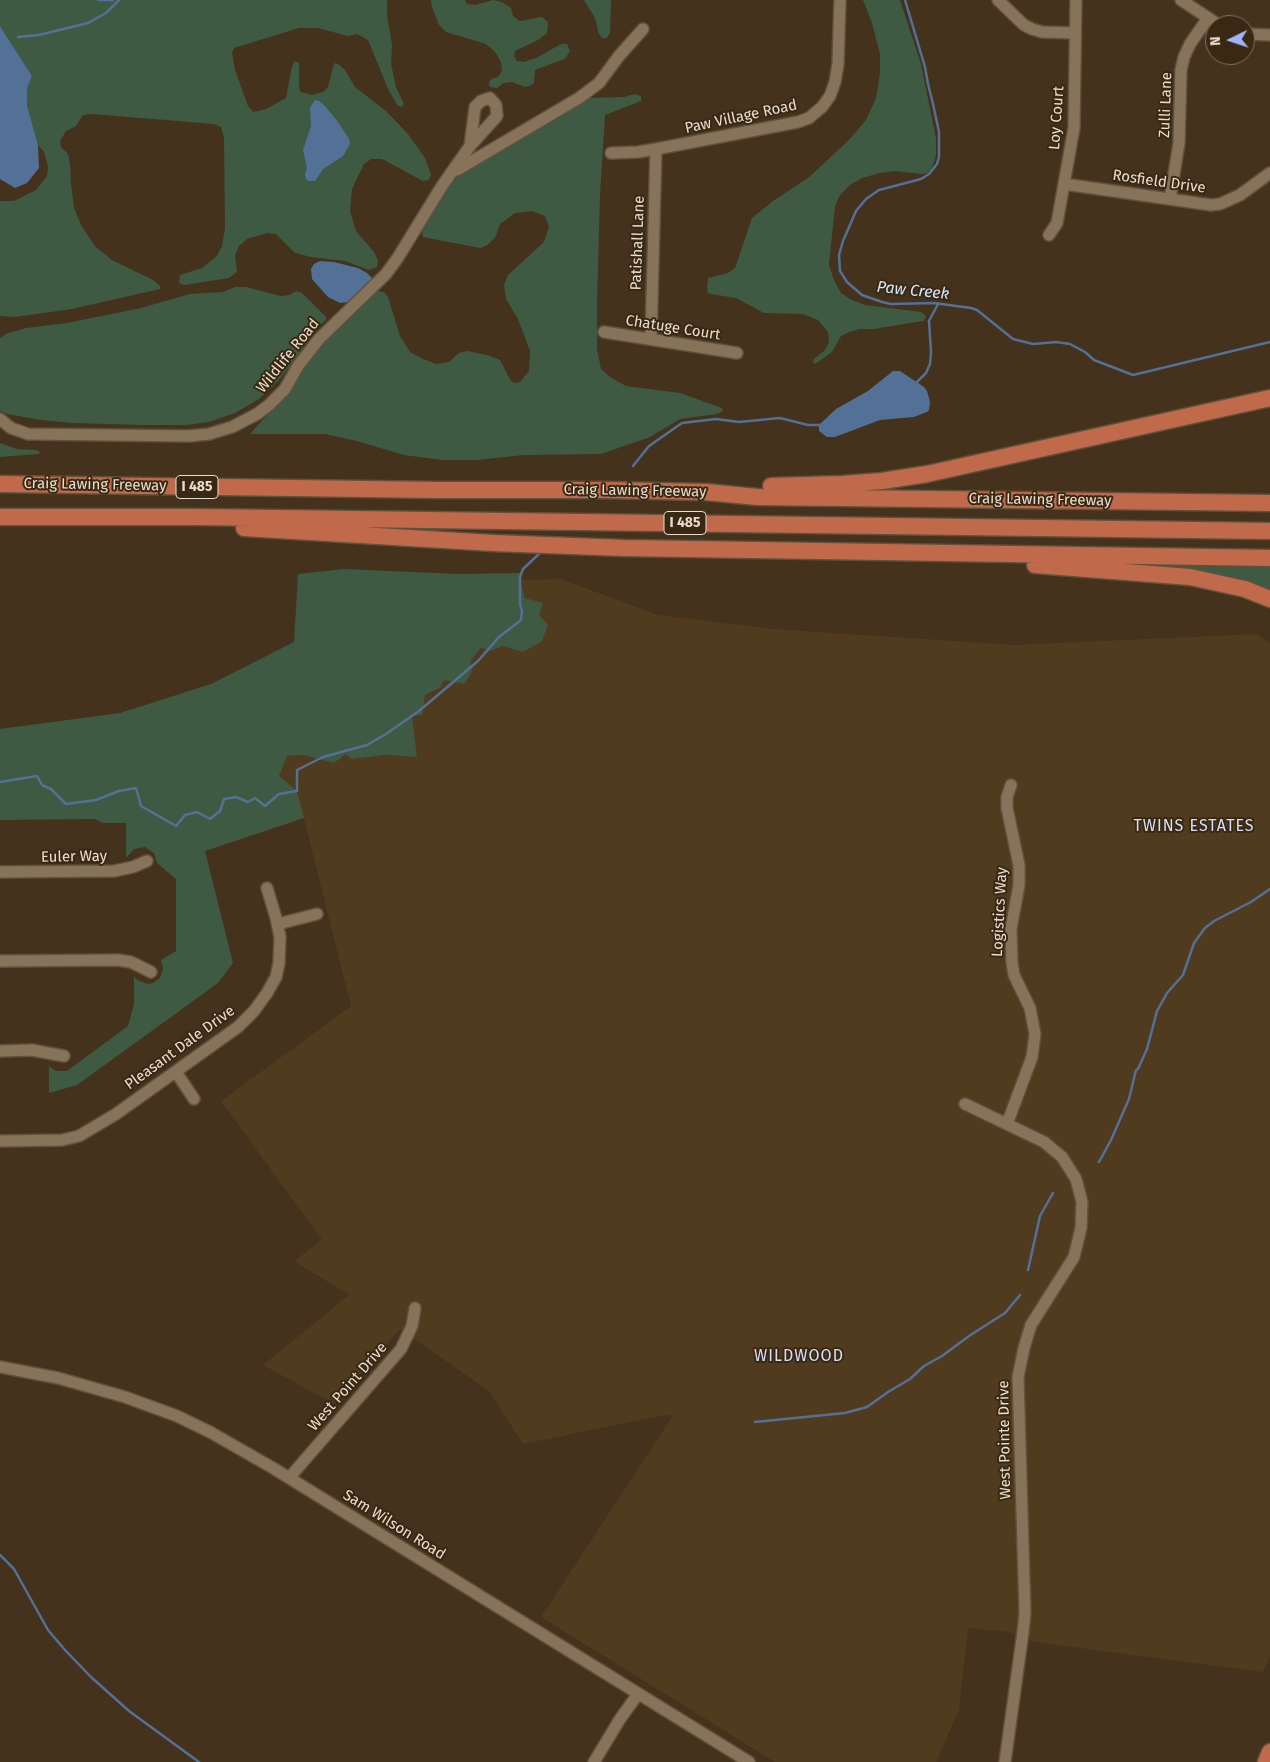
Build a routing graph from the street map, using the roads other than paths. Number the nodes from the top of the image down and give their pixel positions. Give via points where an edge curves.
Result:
1 (840, 0) edge
2 (998, 0) edge
3 (1076, 0) edge
4 (1181, 0) edge
5 (1205, 16) edge
6 (1205, 22) edge
7 (643, 29) dead end
8 (1075, 32) junction
9 (1255, 34) edge
10 (1270, 35) edge
11 (470, 146) dead end
12 (656, 149) junction
13 (612, 153) dead end
14 (1270, 173) edge
15 (449, 178) junction
16 (1064, 184) junction
17 (1170, 199) junction
18 (1049, 235) dead end
19 (604, 332) dead end
20 (651, 338) junction
21 (737, 353) dead end
22 (1270, 398) edge
23 (0, 419) edge
24 (0, 484) edge
25 (706, 492) junction
26 (1270, 495) edge
27 (1134, 501) junction
28 (1270, 503) edge
29 (0, 516) edge
30 (100, 518) junction
31 (1270, 531) edge
32 (918, 554) junction
33 (1270, 558) edge
34 (1270, 599) edge
35 (1011, 785) dead end
36 (148, 861) dead end
37 (0, 872) edge
38 (267, 888) dead end
39 (317, 914) dead end
40 (278, 924) junction
41 (0, 961) edge
42 (151, 972) dead end
43 (0, 1051) edge
44 (64, 1056) dead end
45 (176, 1072) junction
46 (194, 1098) dead end
47 (965, 1104) dead end
48 (1007, 1124) junction
49 (0, 1141) edge
50 (415, 1308) dead end
51 (0, 1367) edge
52 (289, 1478) junction
53 (638, 1694) junction
54 (1270, 1752) edge
55 (594, 1762) edge
56 (749, 1762) edge
57 (1005, 1762) edge
58 (1266, 1762) edge

1 - 12 street, Paw Village Road via 835,82 830,96 809,118
2 - 8 street via 1032,29
3 - 8 street, Loy Court
4 - 5 street
6 - 17 street, Zulli Lane via 1190,44 1181,70 1180,143
7 - 15 street via 599,83 461,166
8 - 16 street, Loy Court via 1074,128
9 - 10 street
11 - 15 street
12 - 13 street, Paw Village Road
12 - 20 street, Patishall Lane
14 - 17 street, Rosfield Drive via 1240,195 1220,204
15 - 23 street, Wildlife Road via 386,274 319,339 285,389 257,414 232,427 189,436 28,434 11,428
16 - 17 street, Rosfield Drive
16 - 18 street, Loy Court via 1057,224
19 - 20 street, Chatuge Court
20 - 21 street, Chatuge Court
22 - 25 highway via 918,475 882,481 756,486
24 - 25 highway, Craig Lawing Freeway / I 485
25 - 27 highway, Craig Lawing Freeway / I 485 via 757,497
26 - 27 highway
27 - 28 highway, Craig Lawing Freeway / I 485
29 - 30 highway, Craig Lawing Freeway / I 485
30 - 31 highway, Craig Lawing Freeway / I 485
30 - 32 highway via 493,543
32 - 33 highway
32 - 34 highway via 967,561 1190,577 1245,589
35 - 48 street, Logistics Way via 1007,808 1019,865 1011,930 1012,963 1014,975 1030,1008 1034,1034 1032,1057
36 - 37 street, Euler Way via 114,871
38 - 40 street, Pleasant Dale Drive
39 - 40 street
40 - 45 street, Pleasant Dale Drive via 276,977 267,993 238,1027
41 - 42 street via 118,960 131,962
43 - 44 street via 32,1050
45 - 46 street
45 - 49 street, Pleasant Dale Drive via 79,1136 62,1140
47 - 48 street, West Pointe Drive
48 - 57 street, West Pointe Drive via 1044,1142 1062,1157 1076,1179 1082,1202 1081,1228 1074,1257 1032,1325 1018,1377 1025,1613
50 - 52 street, West Point Drive via 412,1326 401,1349
51 - 52 street, Sam Wilson Road via 70,1381 143,1403 210,1432
52 - 53 street, Sam Wilson Road
53 - 55 street
53 - 56 street, Sam Wilson Road
54 - 58 highway

